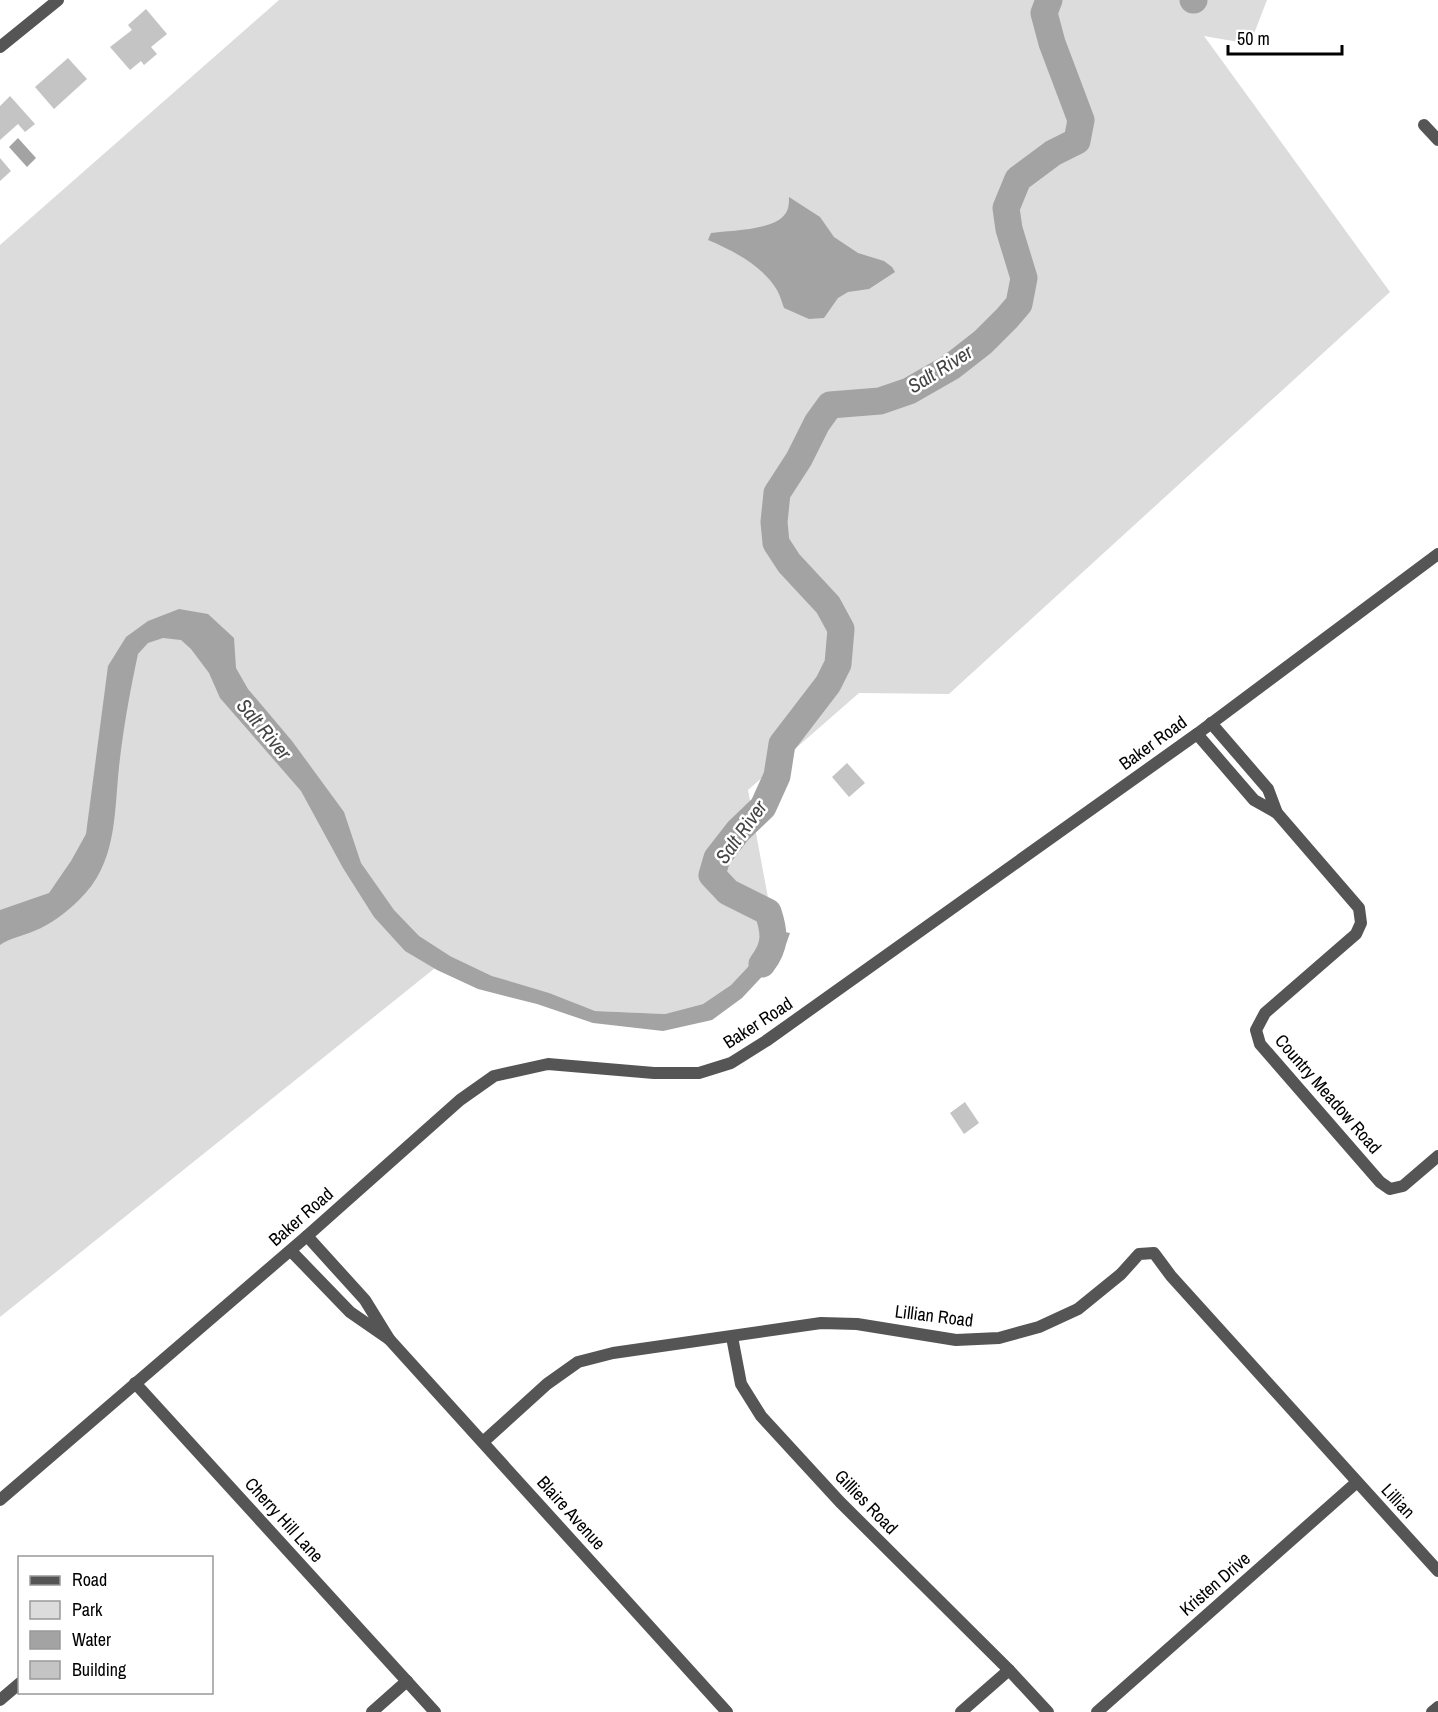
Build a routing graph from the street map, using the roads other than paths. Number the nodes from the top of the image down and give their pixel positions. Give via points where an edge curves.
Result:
1 (58, 0) edge
2 (0, 47) edge
3 (1424, 125) dead end
4 (1438, 140) edge
5 (1438, 554) edge
6 (1211, 723) junction
7 (1197, 734) junction
8 (1277, 813) junction
9 (1438, 1156) edge
10 (307, 1236) junction
11 (291, 1251) junction
12 (732, 1336) junction
13 (389, 1339) junction
14 (135, 1383) junction
15 (483, 1443) junction
16 (1357, 1482) junction
17 (0, 1500) edge
18 (1438, 1571) edge
19 (1009, 1670) junction
20 (407, 1681) junction
21 (18, 1685) edge
22 (0, 1700) edge
23 (1438, 1707) edge
24 (372, 1712) edge
25 (435, 1712) edge
26 (727, 1712) edge
27 (961, 1712) edge
28 (1048, 1712) edge
29 (1097, 1712) edge
30 (1432, 1712) edge

1 - 2 street
3 - 4 street
5 - 6 street, Baker Road
6 - 7 street, Baker Road
6 - 8 street, Country Meadow Road via 1268,789
7 - 8 street, Country Meadow Road via 1254,800
7 - 10 street, Baker Road via 731,1063 699,1073 548,1064 494,1076 460,1100
8 - 9 street, Country Meadow Road via 1359,908 1361,923 1356,934 1264,1013 1256,1030 1260,1044 1390,1189 1403,1186
10 - 11 street, Baker Road
10 - 13 street, Blaire Avenue via 365,1300
11 - 13 street, Blaire Avenue via 350,1312
11 - 14 street, Baker Road
12 - 15 street, Lillian Road via 613,1353 578,1362 547,1384
12 - 16 street, Lillian Road via 821,1323 857,1323 956,1340 999,1338 1039,1327 1078,1309 1139,1254 1154,1253
12 - 19 street, Gillies Road via 741,1383 761,1416 840,1502
13 - 15 street, Blaire Avenue
14 - 17 street, Baker Road
14 - 20 street, Cherry Hill Lane
15 - 26 street, Blaire Avenue
16 - 18 street, Lillian
16 - 29 street, Kristen Drive
19 - 27 street
19 - 28 street, Gillies Road
20 - 24 street
20 - 25 street, Cherry Hill Lane
21 - 22 street
23 - 30 street

